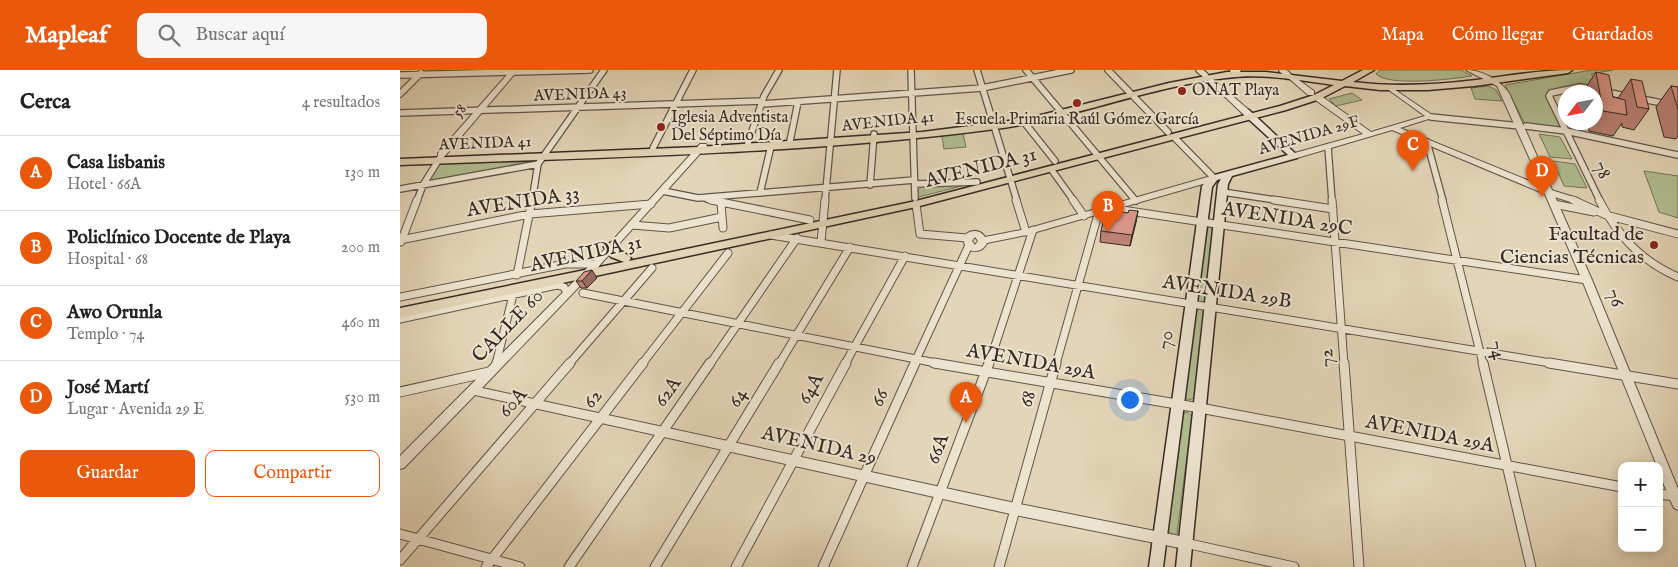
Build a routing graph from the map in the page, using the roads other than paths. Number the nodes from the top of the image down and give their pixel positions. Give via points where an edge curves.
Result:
1 (590, 70) edge
2 (604, 70) edge
3 (693, 70) edge
4 (779, 70) edge
5 (837, 70) edge
6 (911, 70) edge
7 (977, 70) edge
8 (1026, 70) edge
9 (1071, 70) edge
10 (1108, 70) edge
11 (1236, 70) edge
12 (1246, 70) edge
13 (1356, 70) edge
14 (1370, 70) edge
15 (1469, 70) edge
16 (1536, 70) edge
17 (1568, 70) edge
18 (558, 71) edge
19 (1284, 71) edge
20 (422, 72) edge
21 (511, 73) edge
22 (1204, 74) edge
23 (400, 75) edge
24 (1034, 79) junction
25 (1491, 79) junction
26 (1343, 81) junction
27 (1390, 85) junction
28 (1368, 86) junction
29 (982, 88) junction
30 (400, 94) edge
31 (911, 94) junction
32 (1131, 94) junction
33 (1314, 95) junction
34 (836, 99) junction
35 (798, 102) junction
36 (761, 103) junction
37 (676, 104) junction
38 (1678, 106) edge
39 (578, 107) junction
40 (478, 110) junction
41 (1061, 111) junction
42 (400, 113) edge
43 (1249, 114) junction
44 (1431, 117) junction
45 (1024, 122) junction
46 (994, 124) junction
47 (1523, 126) junction
48 (1393, 128) junction
49 (1566, 131) junction
50 (913, 132) junction
51 (1171, 135) junction
52 (1370, 135) junction
53 (873, 137) junction
54 (832, 140) junction
55 (790, 141) junction
56 (1427, 142) junction
57 (748, 143) junction
58 (770, 146) junction
59 (1328, 147) junction
60 (653, 148) junction
61 (701, 148) junction
62 (1097, 154) junction
63 (1678, 155) edge
64 (1294, 156) junction
65 (400, 157) edge
66 (543, 157) junction
67 (439, 158) junction
68 (400, 162) edge
69 (1053, 165) junction
70 (1009, 177) junction
71 (915, 182) junction
72 (977, 182) junction
73 (1222, 182) junction
74 (423, 185) junction
75 (870, 185) junction
76 (827, 188) junction
77 (400, 189) edge
78 (663, 192) junction
79 (1548, 192) junction
80 (760, 193) junction
81 (698, 198) junction
82 (915, 201) junction
83 (1136, 201) junction
84 (721, 202) junction
85 (651, 204) junction
86 (1554, 204) junction
87 (1109, 208) junction
88 (1333, 209) junction
89 (1099, 211) junction
90 (1599, 212) junction
91 (530, 214) junction
92 (1606, 215) junction
93 (1084, 216) junction
94 (722, 217) junction
95 (810, 220) junction
96 (823, 221) junction
97 (1202, 223) junction
98 (632, 225) junction
99 (1220, 226) junction
100 (723, 228) dead end
101 (1030, 231) junction
102 (1678, 234) edge
103 (771, 235) junction
104 (797, 238) junction
105 (401, 241) edge
106 (821, 242) junction
107 (968, 242) junction
108 (1334, 244) junction
109 (850, 247) junction
110 (610, 248) junction
111 (728, 253) dead end
112 (905, 256) junction
113 (625, 258) junction
114 (1459, 262) junction
115 (960, 266) junction
116 (591, 268) junction
117 (652, 268) dead end
118 (517, 274) junction
119 (1020, 276) junction
120 (1678, 277) edge
121 (1587, 280) junction
122 (1079, 285) junction
123 (567, 293) junction
124 (583, 293) dead end
125 (513, 295) junction
126 (400, 297) edge
127 (623, 301) junction
128 (400, 304) edge
129 (1191, 304) junction
130 (1212, 308) junction
131 (400, 313) edge
132 (684, 313) junction
133 (400, 319) edge
134 (738, 324) junction
135 (1343, 328) junction
136 (796, 335) junction
137 (854, 348) junction
138 (1479, 352) junction
139 (917, 360) junction
140 (492, 369) junction
141 (986, 372) junction
142 (1626, 376) junction
143 (464, 378) junction
144 (1051, 384) junction
145 (1678, 384) edge
146 (472, 390) junction
147 (400, 392) edge
148 (536, 404) junction
149 (1177, 404) junction
150 (1200, 408) junction
151 (600, 418) junction
152 (662, 432) junction
153 (1349, 436) junction
154 (729, 446) junction
155 (792, 459) junction
156 (400, 464) edge
157 (1507, 467) junction
158 (863, 475) junction
159 (1618, 486) edge
160 (940, 492) junction
161 (1663, 495) edge
162 (1676, 500) edge
163 (1015, 509) junction
164 (400, 534) edge
165 (1159, 537) junction
166 (419, 538) junction
167 (1185, 543) junction
168 (400, 560) edge
169 (489, 563) edge
170 (520, 567) edge
171 (569, 567) edge
172 (655, 567) edge
173 (736, 567) edge
174 (823, 567) edge
175 (912, 567) edge
176 (999, 567) edge
177 (1156, 567) edge
178 (1183, 567) edge
179 (1294, 567) edge
180 (1359, 567) edge
181 (1531, 567) edge

1 - 18 street
2 - 39 street
3 - 37 street
4 - 36 street
5 - 34 street
6 - 31 street
7 - 29 street
8 - 24 street
9 - 24 street, AVENIDA 43
10 - 32 street
11 - 12 main road, AVENIDA 41
11 - 22 main road, AVENIDA 41
13 - 26 main road
14 - 26 main road
14 - 27 main road via 1374,77
15 - 25 street
16 - 25 main road
17 - 25 main road
18 - 21 street
19 - 22 main road, AVENIDA 41
19 - 26 main road, AVENIDA 41
19 - 33 street
20 - 21 street
20 - 23 street
20 - 30 street
21 - 40 street, 58
22 - 32 main road, AVENIDA 41
22 - 43 street
24 - 29 street, AVENIDA 43
24 - 41 street
25 - 27 main road via 1453,86
25 - 47 street, 76 via 1500,85
26 - 27 main road
26 - 28 main road
26 - 33 main road, AVENIDA 31
27 - 28 main road
27 - 44 street
28 - 33 main road
29 - 31 street, AVENIDA 43
29 - 46 street
31 - 34 street, AVENIDA 43
31 - 50 street
32 - 41 main road, AVENIDA 41
32 - 51 street
33 - 43 main road, AVENIDA 31
33 - 52 street
34 - 35 street, AVENIDA 43
34 - 54 street
35 - 36 street, AVENIDA 43
35 - 55 street
36 - 37 street, AVENIDA 43
36 - 57 street
37 - 39 street, AVENIDA 43
37 - 60 street
38 - 49 street, 78 via 1580,87 1551,93 1549,96
39 - 40 street, AVENIDA 43
39 - 66 street
40 - 42 street, AVENIDA 43
40 - 67 street, 58
41 - 45 main road, AVENIDA 41
41 - 46 main road, AVENIDA 41
41 - 62 street
43 - 51 main road, AVENIDA 31
43 - 64 main road
44 - 47 street, AVENIDA 29F
44 - 48 street, AVENIDA 29F
45 - 46 main road, AVENIDA 41
45 - 69 street
46 - 50 main road, AVENIDA 41
46 - 70 street
47 - 49 street, AVENIDA 29F
47 - 79 street, 76
48 - 52 street, AVENIDA 29F
48 - 56 street
49 - 63 street, AVENIDA 29F
49 - 92 street, 78
50 - 53 main road, AVENIDA 41
50 - 71 street
51 - 62 main road, AVENIDA 31
51 - 73 street
52 - 59 street, AVENIDA 29F
53 - 54 main road, AVENIDA 41
53 - 75 street
54 - 55 main road, AVENIDA 41
54 - 58 main road, AVENIDA 41
54 - 76 street
55 - 57 main road, AVENIDA 41
56 - 79 street
56 - 114 street, 74
57 - 61 main road, AVENIDA 41
58 - 61 main road, AVENIDA 41
58 - 80 street
59 - 64 street, AVENIDA 29F
59 - 88 street, 72
60 - 61 main road, AVENIDA 41
60 - 66 main road, AVENIDA 41
61 - 66 main road, AVENIDA 41
61 - 78 street, CALLE 60
62 - 69 main road, AVENIDA 31
62 - 83 street
64 - 73 main road, AVENIDA 29F
65 - 67 main road, AVENIDA 41
66 - 67 main road, AVENIDA 41
66 - 74 street
66 - 91 street
67 - 68 main road, AVENIDA 41
67 - 74 street, 58
69 - 70 main road, AVENIDA 31
69 - 93 street
70 - 72 main road, AVENIDA 31
70 - 82 main road, AVENIDA 31
70 - 101 street
71 - 72 street
71 - 75 street
71 - 82 street
72 - 82 main road, AVENIDA 31
73 - 83 street, AVENIDA 29F
73 - 88 street
73 - 97 main road, 70 via 1207,186
73 - 99 main road, 70
74 - 77 street
74 - 105 street, 58
75 - 76 street
76 - 80 street
76 - 96 street
78 - 81 street
78 - 85 street, CALLE 60
79 - 86 street, 76
79 - 90 street
80 - 81 street
81 - 84 street
82 - 96 main road, AVENIDA 31
82 - 107 street via 920,234
83 - 87 street, AVENIDA 29F
84 - 94 street
84 - 95 street
85 - 91 street, AVENIDA 33
85 - 98 street, CALLE 60
86 - 90 street
86 - 121 street, 76
87 - 89 street, AVENIDA 29C
87 - 97 street, AVENIDA 29C
88 - 108 street, 72
89 - 93 street, AVENIDA 29C
89 - 122 street, 68
90 - 92 street
91 - 105 street, AVENIDA 33
91 - 118 street
92 - 102 street
92 - 120 street, 78 via 1634,252 1654,267
93 - 101 street, AVENIDA 29C
94 - 98 street via 669,228
94 - 100 street
95 - 96 main road, AVENIDA 31
95 - 113 main road, AVENIDA 31
96 - 103 main road, AVENIDA 31
96 - 106 street
97 - 99 street, AVENIDA 29C
97 - 129 main road, 70
98 - 110 street, CALLE 60
99 - 108 street, AVENIDA 29C
99 - 130 main road, 70
101 - 107 street, AVENIDA 29C via 984,240 977,246
101 - 119 street, 66A
103 - 104 street, AVENIDA 29B
103 - 116 main road, AVENIDA 31
104 - 106 street, AVENIDA 29B
104 - 134 street, 62A
106 - 109 street, AVENIDA 29B
107 - 115 street, 66
108 - 114 street, AVENIDA 29C
108 - 135 street, 72
109 - 112 street, AVENIDA 29B
109 - 136 street, 64
110 - 113 main road
110 - 116 street, CALLE 60
111 - 132 street, 62
112 - 115 street, AVENIDA 29B
112 - 137 street, 64A
113 - 116 main road, AVENIDA 31
114 - 121 street, AVENIDA 29C
114 - 138 street, 74
115 - 119 street, AVENIDA 29B
115 - 139 street, 66
116 - 118 street, AVENIDA 31 via 565,264
116 - 123 street, CALLE 60
116 - 128 main road, AVENIDA 31
116 - 131 main road, AVENIDA 31
117 - 127 street, 60A
118 - 126 street, AVENIDA 31
119 - 122 street, AVENIDA 29B
119 - 141 street, 66A
121 - 142 street, 76
122 - 129 street, AVENIDA 29B
122 - 144 street, 68
123 - 125 street, AVENIDA 31 via 564,287 557,286
123 - 140 street, CALLE 60
124 - 127 street, AVENIDA 29A
125 - 133 street, AVENIDA 31
125 - 140 street
127 - 132 street, AVENIDA 29A
127 - 148 street, 60A
129 - 130 street, AVENIDA 29B
129 - 149 main road, 70
130 - 135 street, AVENIDA 29B
130 - 150 main road, 70
132 - 134 street, AVENIDA 29A
132 - 151 street, 62
134 - 136 street, AVENIDA 29A
134 - 152 street, 62A
135 - 138 street, AVENIDA 29B
135 - 153 street, 72
136 - 137 street, AVENIDA 29A
136 - 154 street, 64
137 - 139 street, AVENIDA 29A
137 - 155 street, 64A
138 - 142 street, AVENIDA 29B
138 - 157 street, 74
139 - 141 street, AVENIDA 29A
139 - 158 street, 66
140 - 143 street
140 - 146 street, CALLE 60
141 - 144 street, AVENIDA 29A
141 - 160 street, 66A
142 - 145 street, AVENIDA 29B
142 - 162 street, 76
143 - 146 street
143 - 147 street
144 - 149 street, AVENIDA 29A
144 - 163 street, 68
146 - 148 street, AVENIDA 29
146 - 156 street, CALLE 60
148 - 151 street, AVENIDA 29
148 - 166 street, 60A
149 - 150 street, AVENIDA 29A
149 - 165 main road, 70
150 - 153 street, AVENIDA 29A
150 - 167 main road, 70
151 - 152 street, AVENIDA 29
151 - 169 street, 62
152 - 154 street, AVENIDA 29
152 - 171 street, 62A
153 - 157 street, AVENIDA 29A
153 - 180 street, 72
154 - 155 street, AVENIDA 29
154 - 172 street, 64
155 - 158 street, AVENIDA 29
155 - 173 street, 64A
157 - 159 street, AVENIDA 29A
157 - 181 street, 74
158 - 160 street, AVENIDA 29
158 - 174 street, 66
160 - 163 street, AVENIDA 29
160 - 175 street, 66A
161 - 162 street
163 - 165 street, AVENIDA 29
163 - 176 street, 68
164 - 166 street
165 - 167 street, AVENIDA 29
165 - 177 main road, 70
166 - 168 street, 60A
166 - 169 street
167 - 178 main road, 70
167 - 179 street
169 - 170 street

